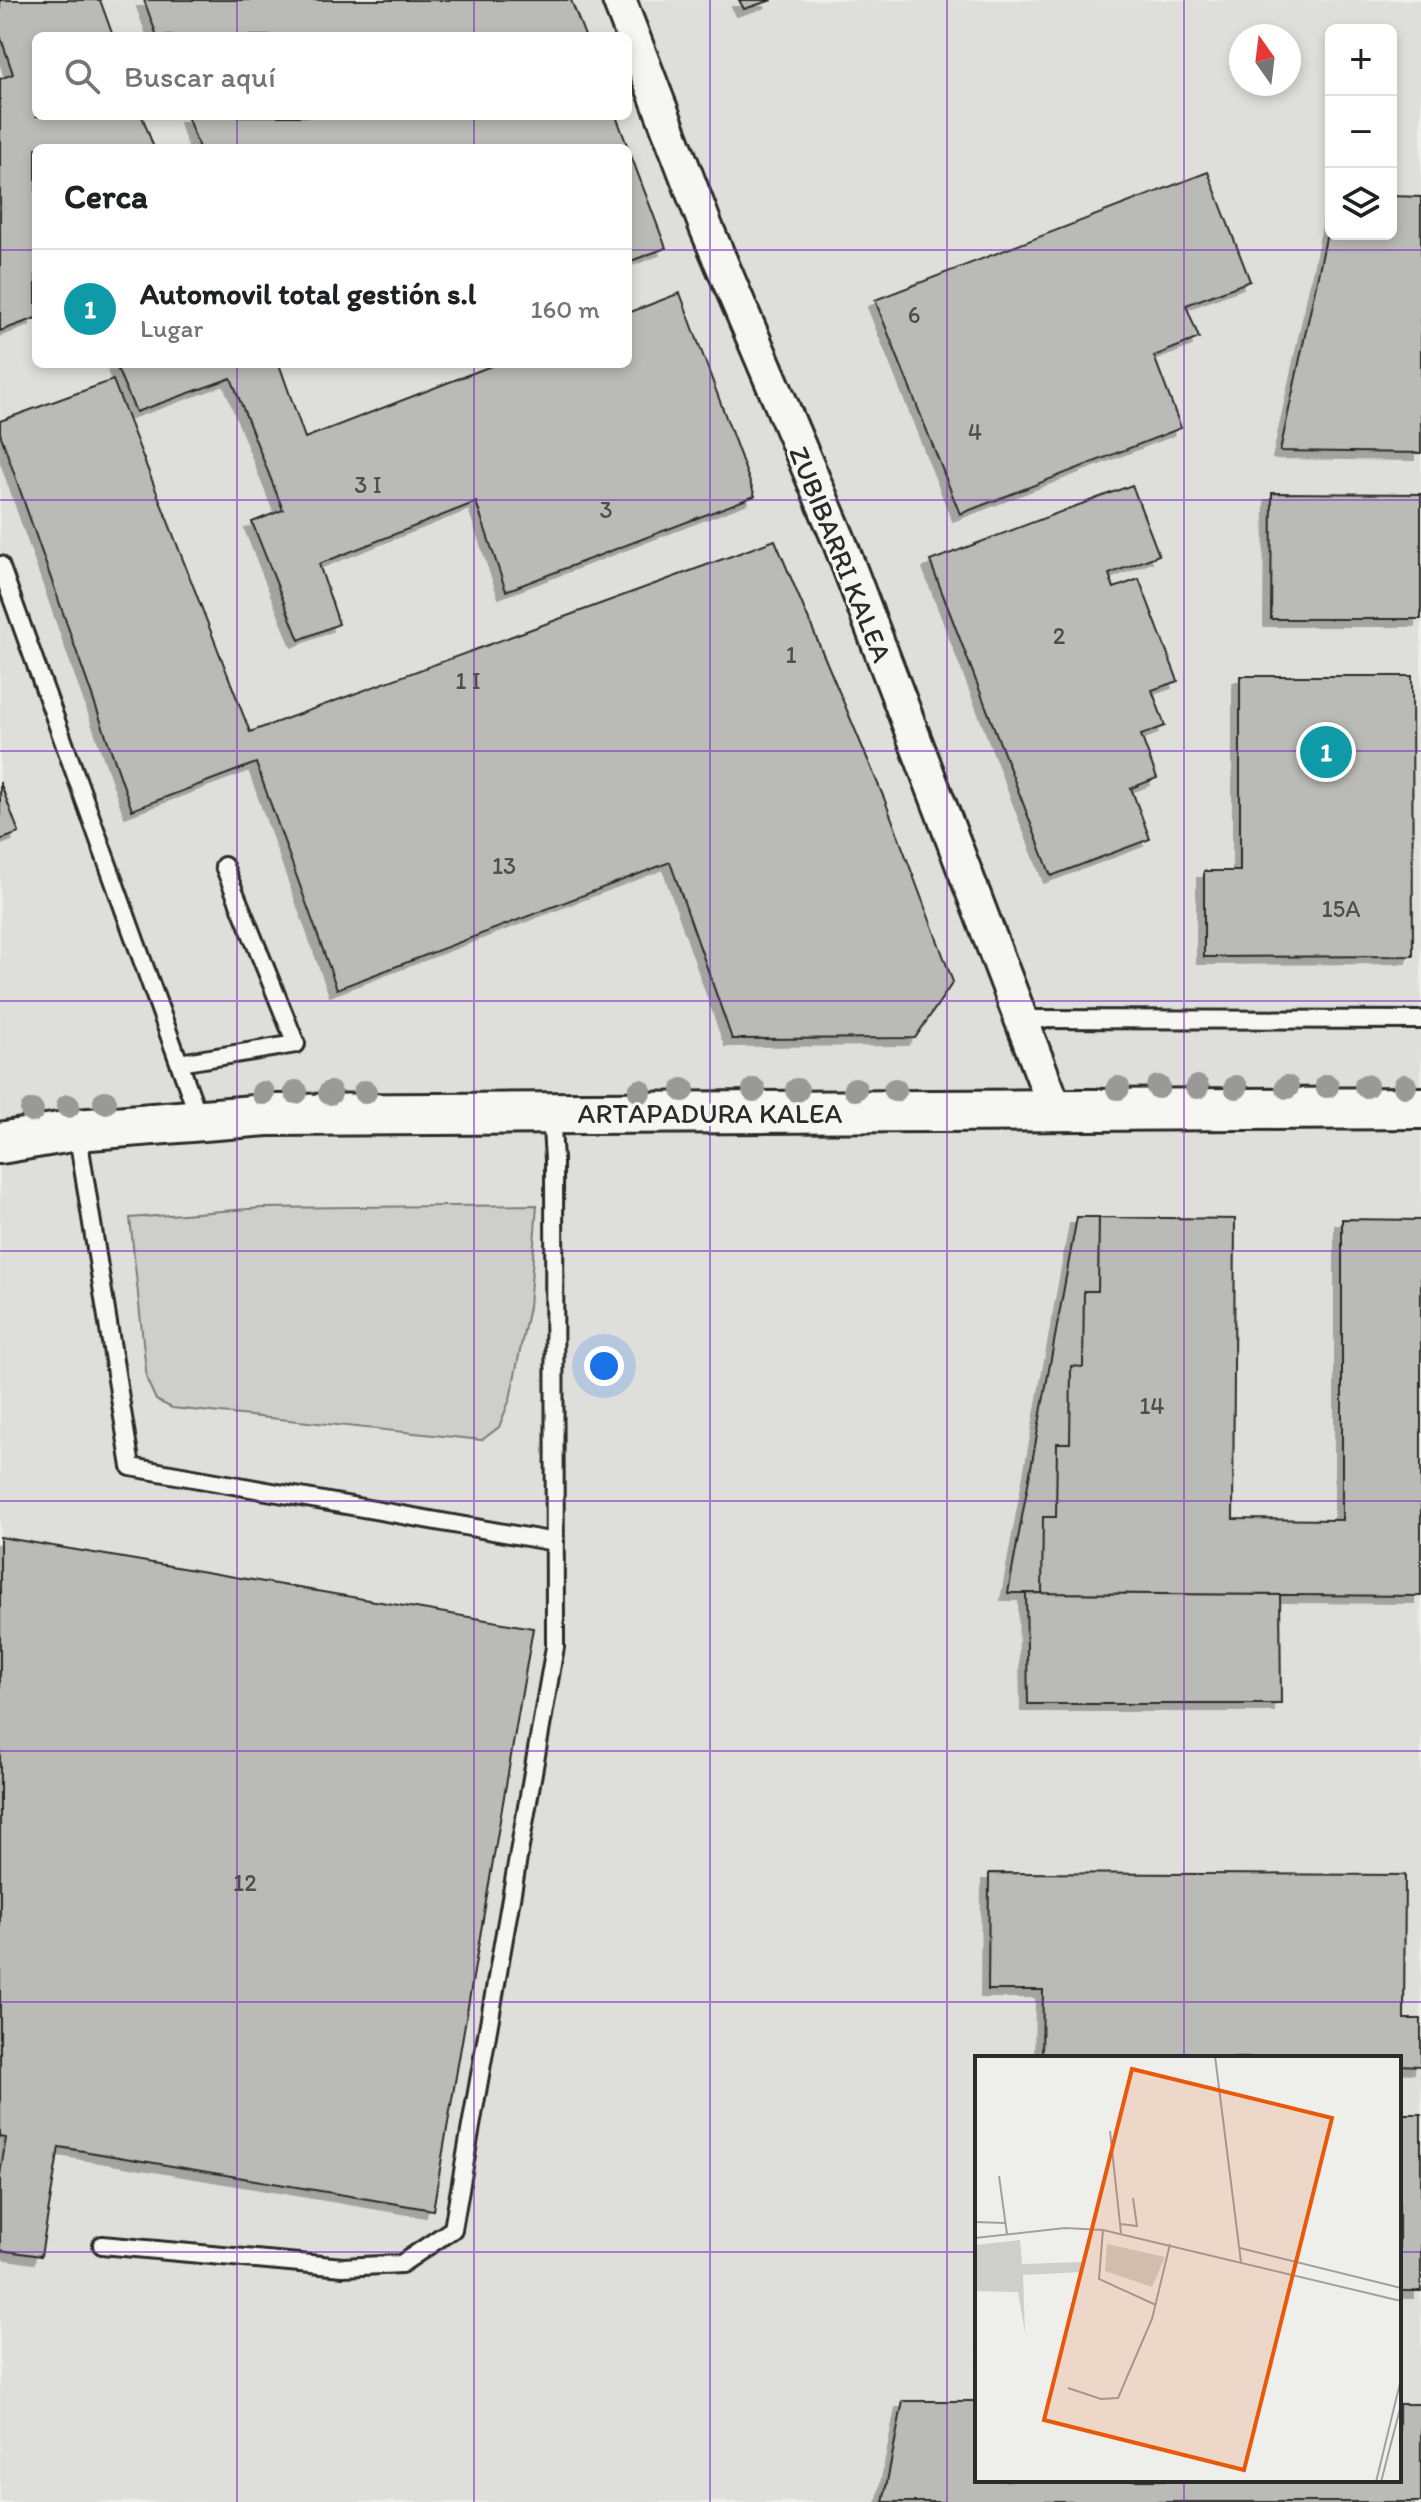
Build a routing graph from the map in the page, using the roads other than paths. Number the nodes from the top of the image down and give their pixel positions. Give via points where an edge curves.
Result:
1 (619, 0) edge
2 (631, 32) edge
3 (632, 34) edge
4 (0, 565) edge
5 (224, 866) dead end
6 (1022, 1019) junction
7 (1421, 1020) edge
8 (179, 1063) junction
9 (1421, 1108) edge
10 (1056, 1111) junction
11 (551, 1114) junction
12 (199, 1120) junction
13 (77, 1130) junction
14 (0, 1143) edge
15 (555, 1542) junction
16 (102, 2245) dead end

1 - 2 street, ZUBIBARRI KALEA
3 - 6 street, ZUBIBARRI KALEA via 706,227 838,538
4 - 8 lane
5 - 8 lane via 296,1044
6 - 7 lane
6 - 10 street, ZUBIBARRI KALEA
8 - 12 lane
9 - 10 street, ARTAPADURA KALEA
10 - 11 street, ARTAPADURA KALEA
11 - 12 street, ARTAPADURA KALEA
11 - 15 lane
12 - 13 street, ARTAPADURA KALEA
13 - 14 street, ARTAPADURA KALEA
13 - 15 lane via 131,1467
15 - 16 lane via 555,1647 453,2229 401,2264 343,2267

